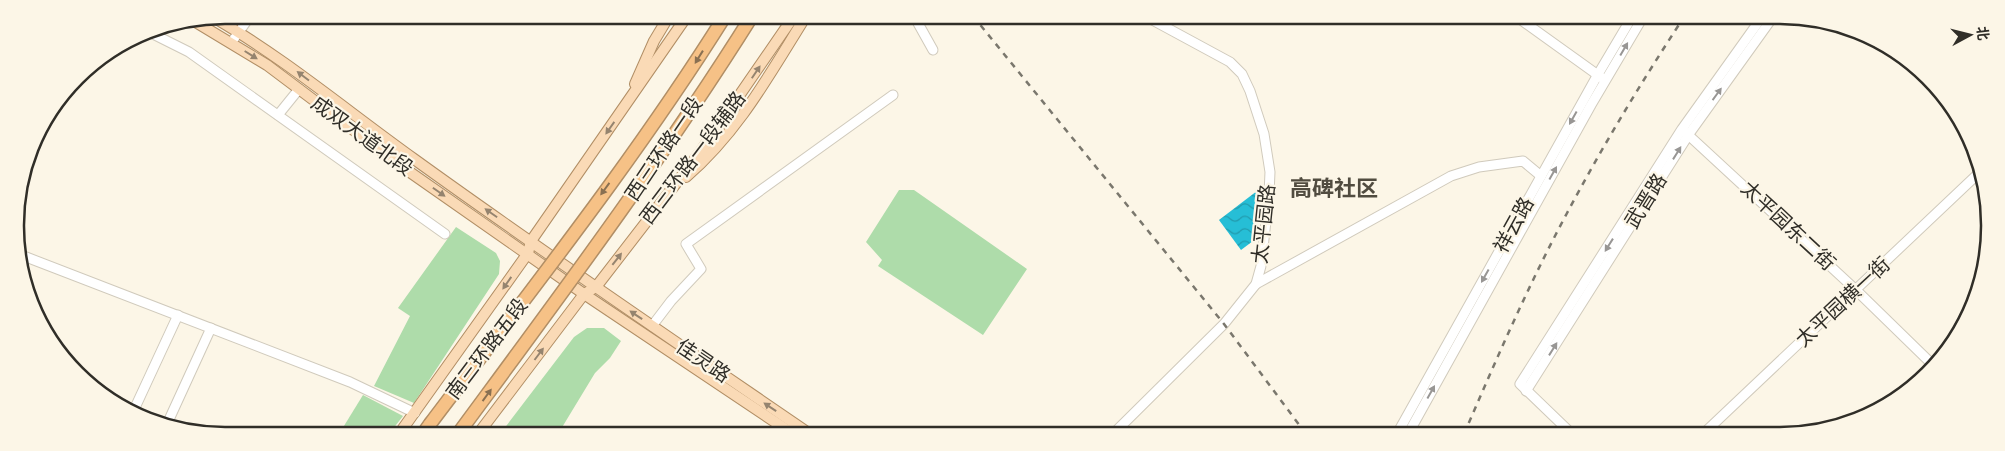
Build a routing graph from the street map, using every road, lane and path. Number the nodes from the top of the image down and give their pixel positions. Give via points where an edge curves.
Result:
1 (225, 24) edge
2 (244, 24) edge
3 (664, 24) edge
4 (682, 24) edge
5 (720, 24) edge
6 (747, 24) edge
7 (789, 24) edge
8 (801, 24) edge
9 (918, 24) edge
10 (1159, 24) edge
11 (1528, 24) edge
12 (1628, 24) edge
13 (1638, 24) edge
14 (1757, 24) edge
15 (1768, 24) edge
16 (201, 25) edge
17 (238, 32) junction
18 (156, 36) edge
19 (232, 43) junction
20 (933, 50) dead end
21 (1601, 78) junction
22 (299, 89) junction
23 (893, 95) dead end
24 (627, 104) junction
25 (278, 115) junction
26 (1686, 132) junction
27 (1541, 176) junction
28 (1975, 177) edge
29 (670, 191) junction
30 (445, 234) dead end
31 (531, 241) junction
32 (528, 253) junction
33 (26, 257) edge
34 (551, 263) joint
35 (573, 279) joint
36 (1256, 284) junction
37 (596, 287) junction
38 (1856, 290) junction
39 (584, 294) junction
40 (178, 315) junction
41 (652, 326) junction
42 (211, 328) junction
43 (1929, 361) edge
44 (136, 406) edge
45 (415, 413) junction
46 (169, 419) edge
47 (404, 427) edge
48 (428, 427) edge
49 (463, 427) edge
50 (483, 427) edge
51 (783, 427) edge
52 (800, 427) edge
53 (1120, 427) edge
54 (1401, 427) edge
55 (1412, 427) edge
56 (1565, 427) edge
57 (1710, 427) edge

1 - 17 main road, 成双大道北段
2 - 17 street
3 - 24 main road
4 - 24 main road
5 -> 34 highway, 西三环路一段, bridge via 691,70
6 - 35 highway, 西三环路一段, bridge via 668,146
29 -> 7 main road, 西三环路一段辅路
8 - 29 main road via 748,110 710,156
9 - 20 street
10 - 36 street, 太平园路 via 1230,62 1242,74 1250,91 1264,134 1270,172 1262,266
11 - 21 street
12 - 21 street, 祥云路
21 -> 13 street, 祥云路
14 - 26 street, 武晋路
26 -> 15 street, 武晋路
16 - 19 main road, 成双大道北段
17 - 19 street
31 -> 17 main road, 成双大道北段 via 276,56
18 - 25 street via 189,52
19 -> 22 main road, 成双大道北段
21 -> 27 street, 祥云路
55 -> 21 street, 祥云路
22 - 25 street
22 -> 32 main road, 成双大道北段 via 404,168
23 - 41 street via 686,244 701,269
24 -> 31 main road
25 - 30 street
26 - 38 street, 太平园东二街
26 - 56 street, 武晋路 via 1523,387
27 - 36 street via 1523,161 1479,167 1451,176
27 -> 54 street, 祥云路
28 - 38 street, 太平园横一街
37 -> 29 main road, 西三环路一段辅路
31 - 32 main road
31 - 37 main road, 成双大道北段
32 - 39 main road, 成双大道北段
32 -> 45 main road
33 - 40 street
34 - 48 highway, 南三环路五段, bridge
49 -> 35 highway, 南三环路五段, bridge
36 - 53 street, 太平园路 via 1224,324
37 - 39 main road, 西三环路一段辅路
41 -> 37 main road, 佳灵路
38 - 43 street, 太平园东二街
38 - 57 street, 太平园横一街
50 -> 39 main road
39 - 51 main road, 佳灵路
40 - 42 street
40 - 44 street
52 -> 41 main road, 佳灵路
42 - 45 street via 350,382
42 - 46 street
45 - 47 main road

